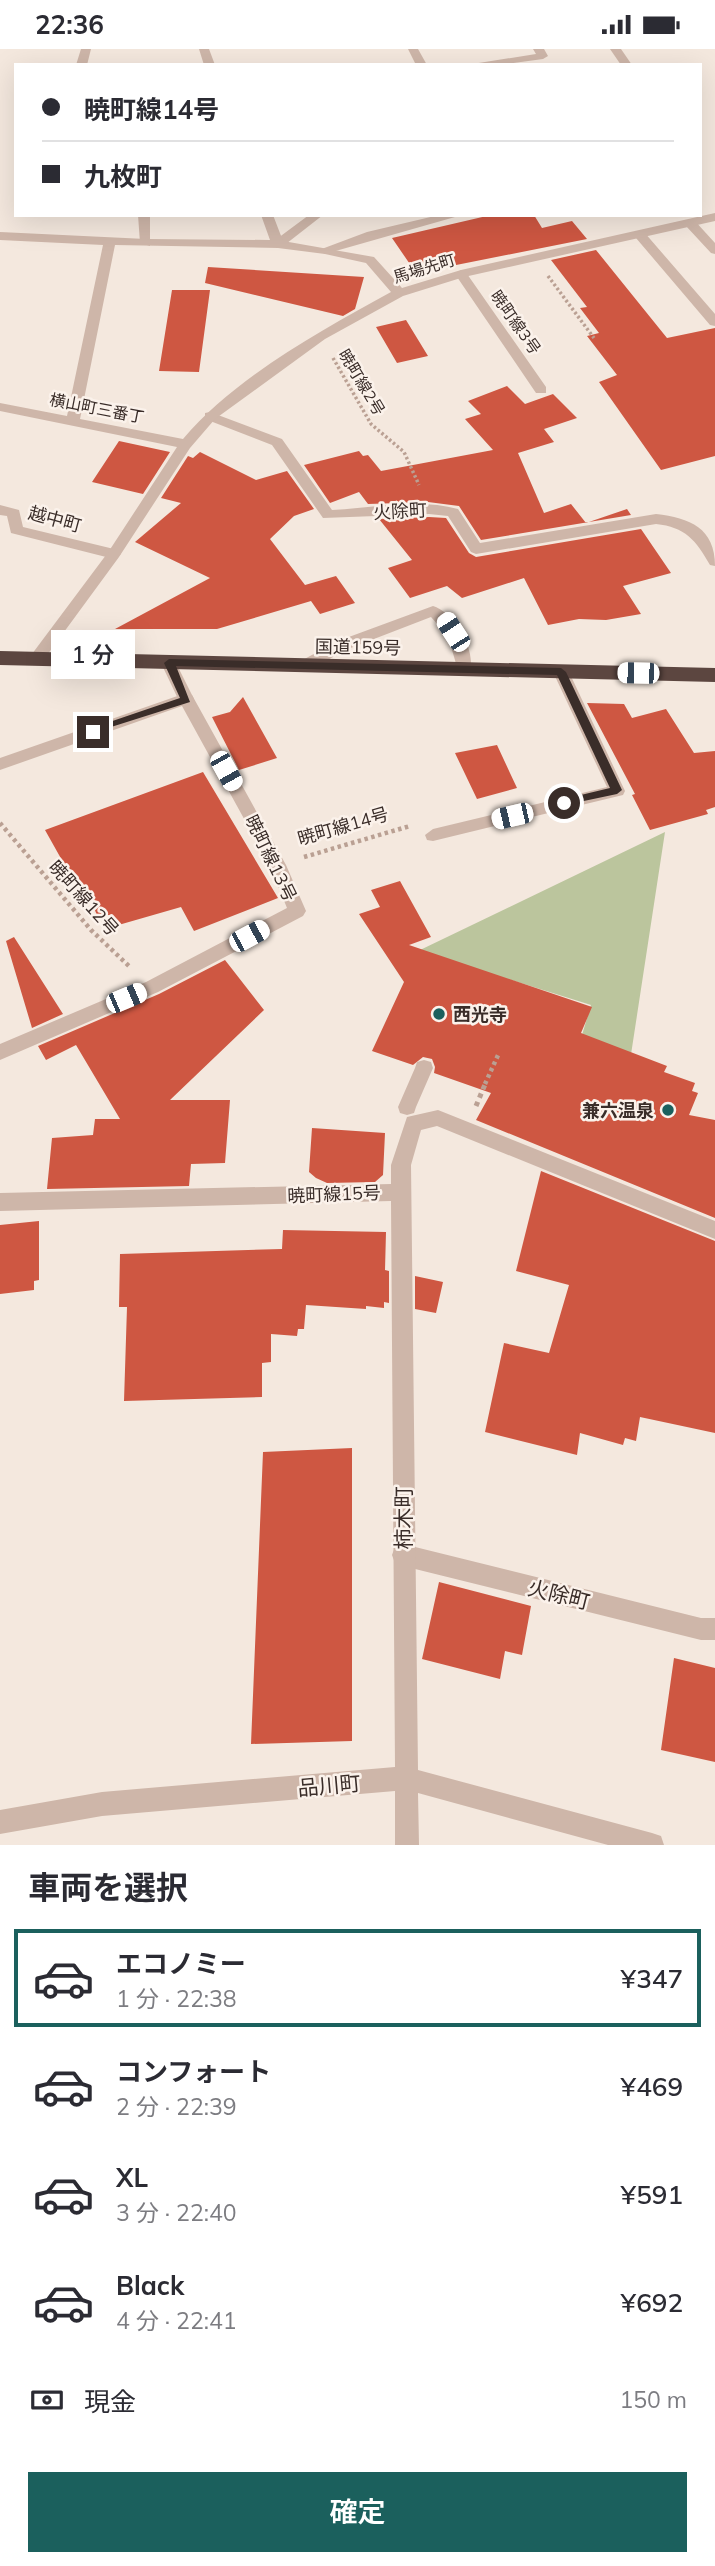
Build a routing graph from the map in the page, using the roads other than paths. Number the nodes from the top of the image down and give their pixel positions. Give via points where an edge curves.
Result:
1 (538, 49) edge
2 (487, 63) edge
3 (144, 217) edge
4 (268, 217) edge
5 (314, 217) edge
6 (448, 217) edge
7 (715, 217) edge
8 (690, 223) junction
9 (640, 235) junction
10 (0, 236) edge
11 (110, 241) junction
12 (146, 243) junction
13 (278, 244) junction
14 (325, 250) junction
15 (715, 250) edge
16 (461, 274) junction
17 (399, 293) junction
18 (715, 322) edge
19 (541, 390) dead end
20 (0, 407) edge
21 (210, 416) junction
22 (73, 422) junction
23 (187, 444) junction
24 (0, 510) edge
25 (114, 554) junction
26 (715, 561) edge
27 (0, 658) edge
28 (37, 658) junction
29 (169, 663) junction
30 (302, 667) junction
31 (464, 670) junction
32 (561, 672) junction
33 (715, 675) edge
34 (186, 699) junction
35 (0, 764) edge
36 (433, 835) road end
37 (0, 1052) edge
38 (424, 1068) dead end
39 (407, 1107) dead end
40 (401, 1192) junction
41 (0, 1202) edge
42 (715, 1230) edge
43 (403, 1555) junction
44 (715, 1629) edge
45 (405, 1778) junction
46 (0, 1822) edge
47 (407, 1845) edge
48 (652, 1845) edge

1 - 2 street via 543,56
3 - 12 street
4 - 13 street
5 - 13 street
6 - 14 street
7 - 8 street, 馬場先町
8 - 9 street, 馬場先町
8 - 15 street
9 - 16 street, 馬場先町
9 - 18 street
10 - 11 street
11 - 12 street
11 - 22 street
12 - 13 street
13 - 14 street
14 - 17 street via 370,260
16 - 17 street, 馬場先町
16 - 19 street, 暁町線3号
17 - 21 street, 馬場先町 via 320,336
20 - 22 street, 横山町三番丁
21 - 23 street, 馬場先町
21 - 26 street, 火除町 via 277,442 328,515 429,509 453,512 476,549 656,519 675,520 700,533
22 - 23 street, 横山町三番丁
23 - 25 street, 馬場先町
24 - 25 street, 越中町 via 14,513 16,530
25 - 28 street, 馬場先町
27 - 28 highway, 国道159号
28 - 29 highway, 国道159号
29 - 30 highway, 国道159号
29 - 34 street, 暁町線13号
30 - 31 highway, 国道159号
30 - 31 street via 433,611 443,617 463,647
31 - 32 highway, 国道159号
32 - 33 highway, 国道159号
32 - 36 street via 617,790
34 - 35 street
34 - 37 street, 暁町線13号 via 278,865 297,911 152,988
38 - 39 street
40 - 41 street, 暁町線15号
40 - 42 street, 暁町線15号 via 401,1165 414,1123 439,1118
40 - 43 street, 柿木町
43 - 44 street, 火除町
43 - 45 street, 柿木町
45 - 46 street, 品川町 via 102,1804
45 - 47 street, 柿木町
45 - 48 street, 品川町

